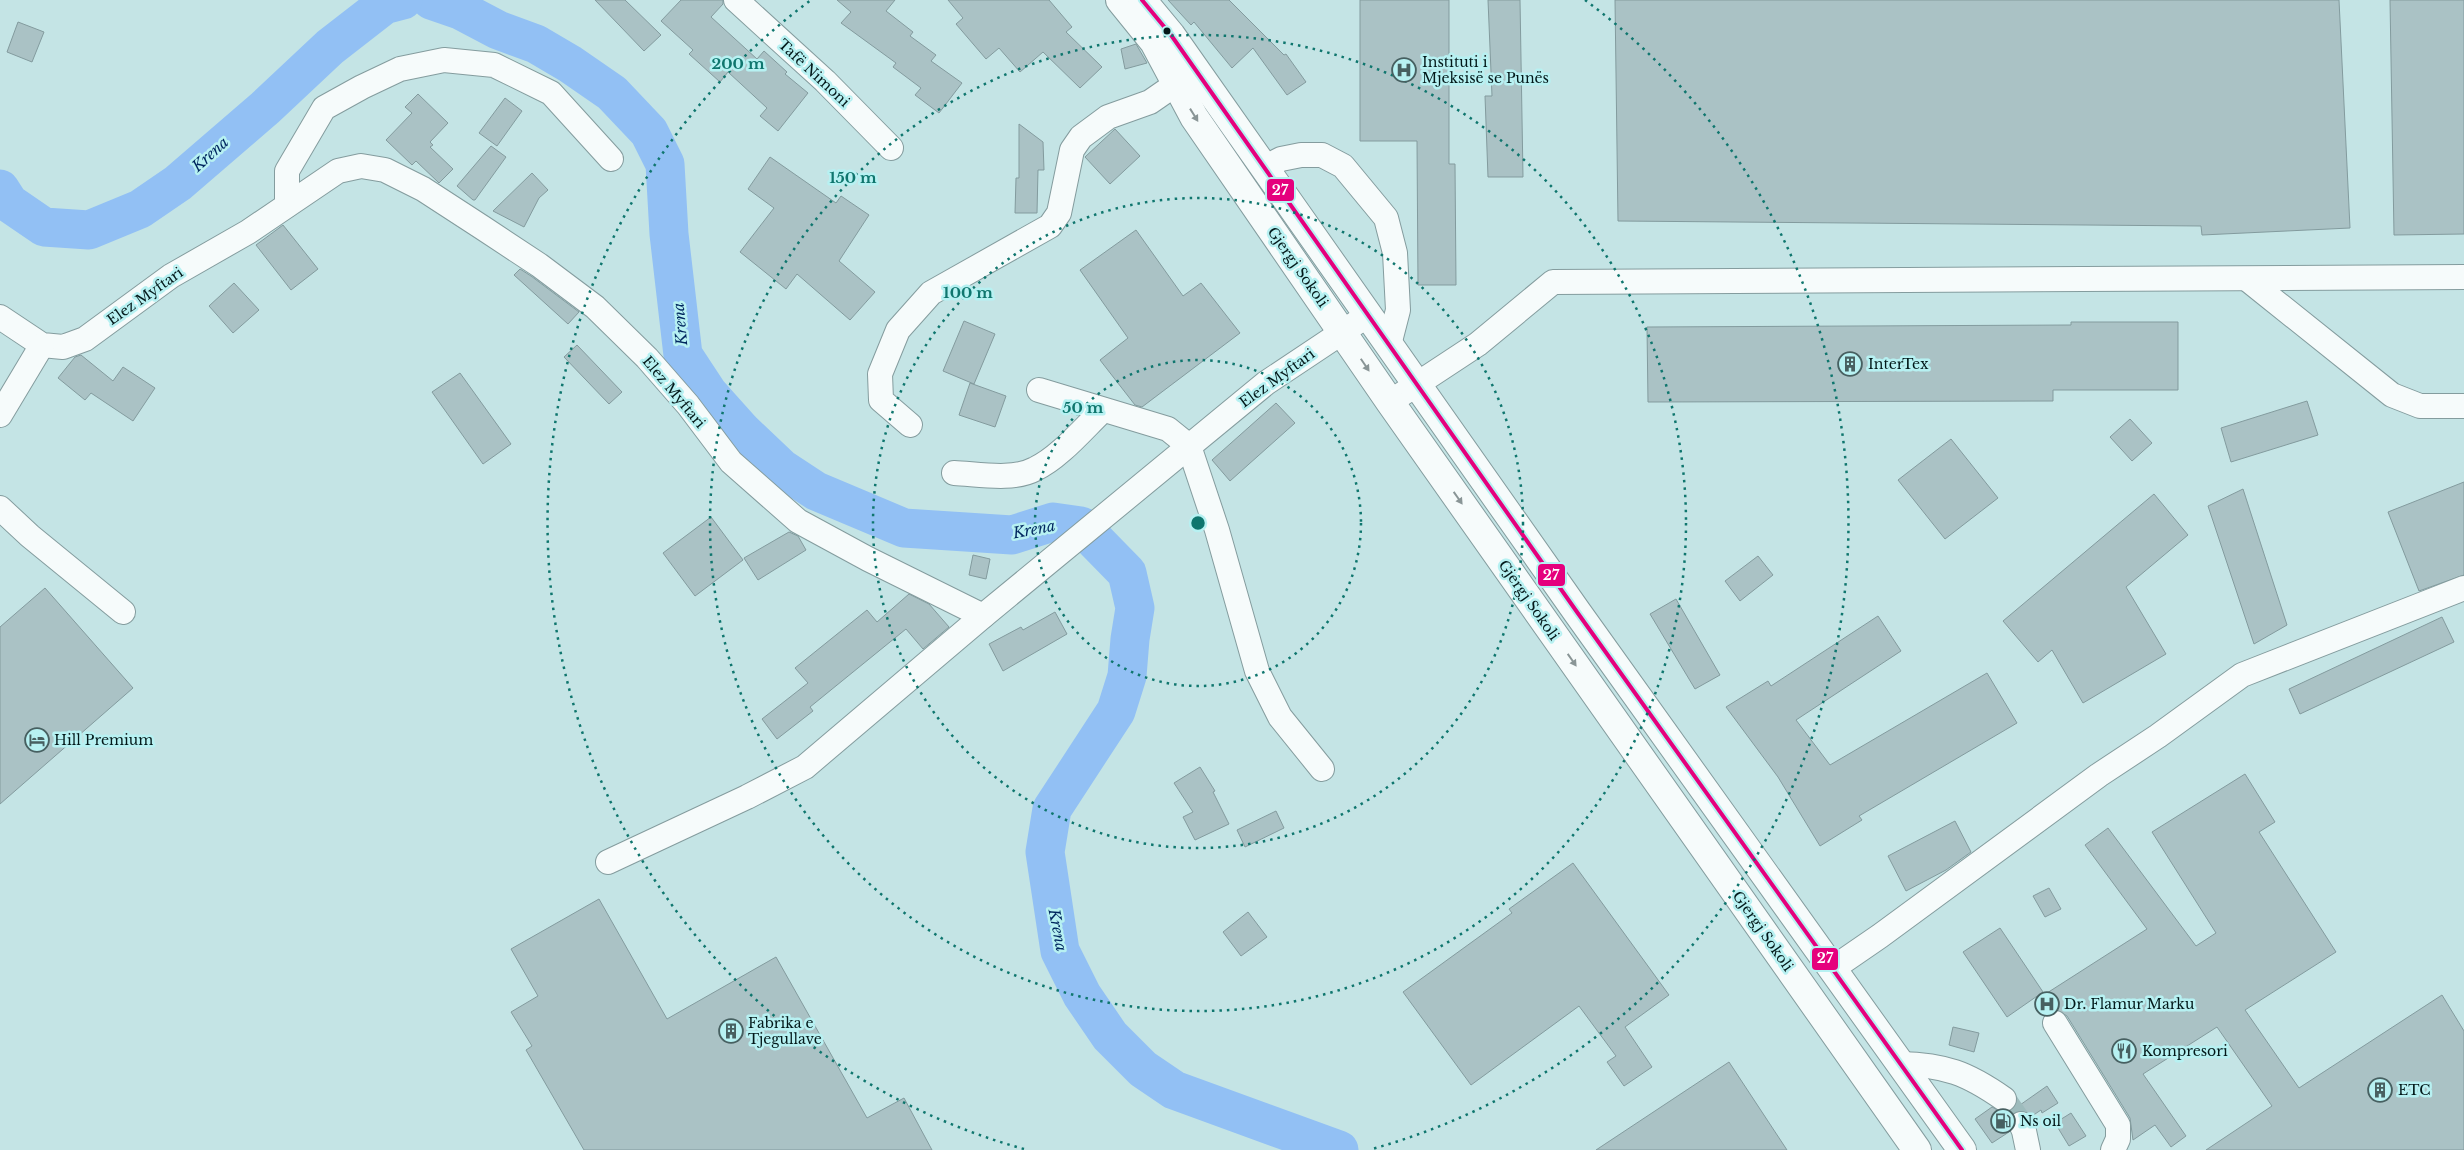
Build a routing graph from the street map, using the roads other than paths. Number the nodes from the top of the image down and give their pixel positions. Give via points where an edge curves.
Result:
1 (736, 0) edge
2 (1120, 0) edge
3 (1142, 0) edge
4 (1162, 39) junction
5 (1176, 84) junction
6 (891, 148) dead end
7 (611, 159) dead end
8 (1264, 168) junction
9 (287, 205) junction
10 (2464, 277) edge
11 (2247, 279) junction
12 (1368, 315) junction
13 (0, 317) edge
14 (1343, 332) junction
15 (42, 345) junction
16 (1389, 345) junction
17 (1417, 385) junction
18 (1039, 390) dead end
19 (1390, 402) junction
20 (2464, 406) edge
21 (1103, 410) junction
22 (0, 414) edge
23 (910, 425) dead end
24 (1190, 446) junction
25 (954, 473) dead end
26 (0, 508) edge
27 (2464, 588) edge
28 (124, 612) dead end
29 (983, 616) junction
30 (1322, 769) dead end
31 (608, 862) dead end
32 (1832, 969) junction
33 (2055, 1023) dead end
34 (1900, 1064) junction
35 (2004, 1099) tunnel mouth
36 (2021, 1124) tunnel mouth
37 (1917, 1150) edge
38 (1962, 1150) edge
39 (2028, 1150) edge
40 (2113, 1150) edge

1 - 6 street, Tafë Nimoni
2 - 4 main road
3 - 4 main road
4 - 5 main road, Gjergj Sokoli
4 - 8 main road
5 -> 14 main road, Gjergj Sokoli via 1194,117
5 - 23 street via 1150,102 1108,117 1081,137 1072,150 1058,213 1050,226 931,293 898,330 880,374 881,400
7 - 9 street via 551,93 494,66 444,60 400,69 324,108 287,171
8 - 12 main road
8 - 16 street via 1281,159 1322,155 1343,166 1386,218 1395,253 1398,310
9 - 15 street, Elez Myftari via 248,232 171,276 85,338 64,347
9 - 29 street, Elez Myftari via 338,171 361,166 384,170 423,189 539,265 595,307 647,358 731,462 798,521
10 - 11 street
11 - 17 street via 1553,282 1478,344
11 - 20 street via 2392,395 2420,406
12 - 14 street, Elez Myftari
12 - 16 main road
13 - 15 street
14 -> 19 main road, Gjergj Sokoli
14 - 24 street, Elez Myftari via 1266,383
15 - 22 street
16 - 17 main road
17 - 19 street
17 - 32 main road
18 - 21 street
19 -> 37 main road, Gjergj Sokoli
21 - 24 street via 1168,429
21 - 25 street via 1035,470 1011,475
24 - 29 street, Elez Myftari
24 - 30 street via 1257,671 1280,717
26 - 28 street
27 - 32 street via 2242,675
29 - 31 street via 805,767
32 - 34 main road
33 - 40 street via 2118,1125 2118,1139
34 - 35 street via 1929,1064 1951,1070 1971,1078
34 - 38 main road
36 - 39 street

